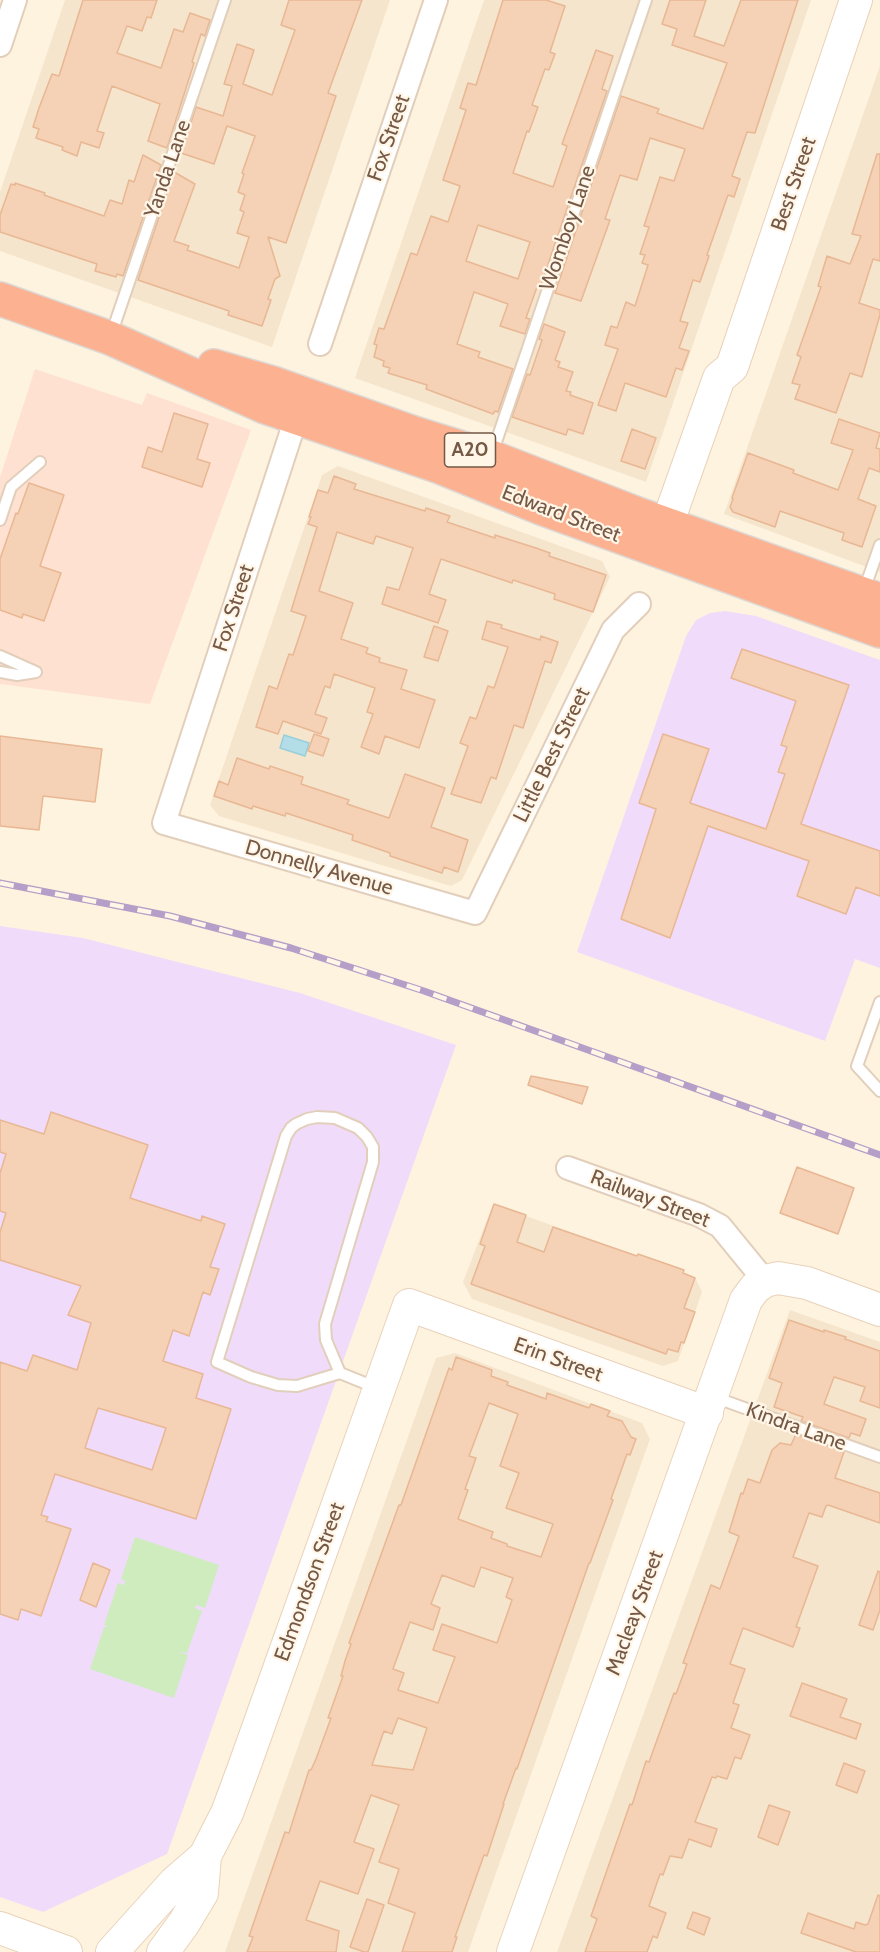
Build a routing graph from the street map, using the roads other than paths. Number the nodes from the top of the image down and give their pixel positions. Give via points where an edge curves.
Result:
1 (15, 0) edge
2 (225, 0) edge
3 (436, 0) edge
4 (646, 0) edge
5 (856, 0) edge
6 (0, 45) edge
7 (0, 299) edge
8 (110, 338) junction
9 (320, 344) dead end
10 (300, 405) junction
11 (491, 457) junction
12 (40, 462) dead end
13 (0, 520) edge
14 (673, 541) junction
15 (880, 545) edge
16 (872, 597) edge
17 (639, 604) dead end
18 (880, 631) edge
19 (0, 656) edge
20 (0, 672) edge
21 (164, 823) joint
22 (475, 913) joint
23 (880, 1002) edge
24 (880, 1091) edge
25 (568, 1168) dead end
26 (765, 1281) junction
27 (409, 1305) joint
28 (880, 1310) edge
29 (340, 1373) junction
30 (379, 1389) junction
31 (710, 1405) junction
32 (880, 1457) edge
33 (205, 1856) junction
34 (0, 1928) edge
35 (66, 1952) edge
36 (112, 1952) edge
37 (163, 1952) edge
38 (513, 1952) edge

1 - 6 street
2 - 8 lane, Yanda Lane
3 - 9 street, Fox Street
4 - 11 lane, Womboy Lane
5 - 14 street, Best Street via 732,367 719,378
7 - 8 highway, Edward Street / A20
8 - 10 highway, Edward Street / A20 via 266,380
10 - 11 highway, Edward Street / A20
10 - 14 highway, Edward Street / A20 via 541,508
10 - 21 street, Fox Street
11 - 14 highway, Edward Street / A20
12 - 13 lane via 12,487
14 - 16 highway, Edward Street / A20
14 - 18 highway, Edward Street / A20
15 - 16 lane
17 - 22 street, Little Best Street via 613,630
19 - 20 lane via 36,672
21 - 22 street, Donnelly Avenue
23 - 24 lane via 857,1066
25 - 26 street, Railway Street via 720,1226
26 - 28 street via 793,1279
26 - 31 street, Macleay Street via 746,1300
27 - 30 street, Edmondson Street
27 - 31 street, Erin Street
29 - 29 lane via 326,1340 326,1324 374,1161 373,1148 358,1128 335,1118 317,1117 296,1124 286,1136 217,1362 278,1385 297,1386
29 - 30 lane
30 - 33 street, Edmondson Street via 227,1813
31 - 32 lane, Kindra Lane
31 - 38 street, Macleay Street
33 - 36 street, Edmondson Street via 175,1882
33 - 37 street, Edmondson Street via 202,1893
34 - 35 street

